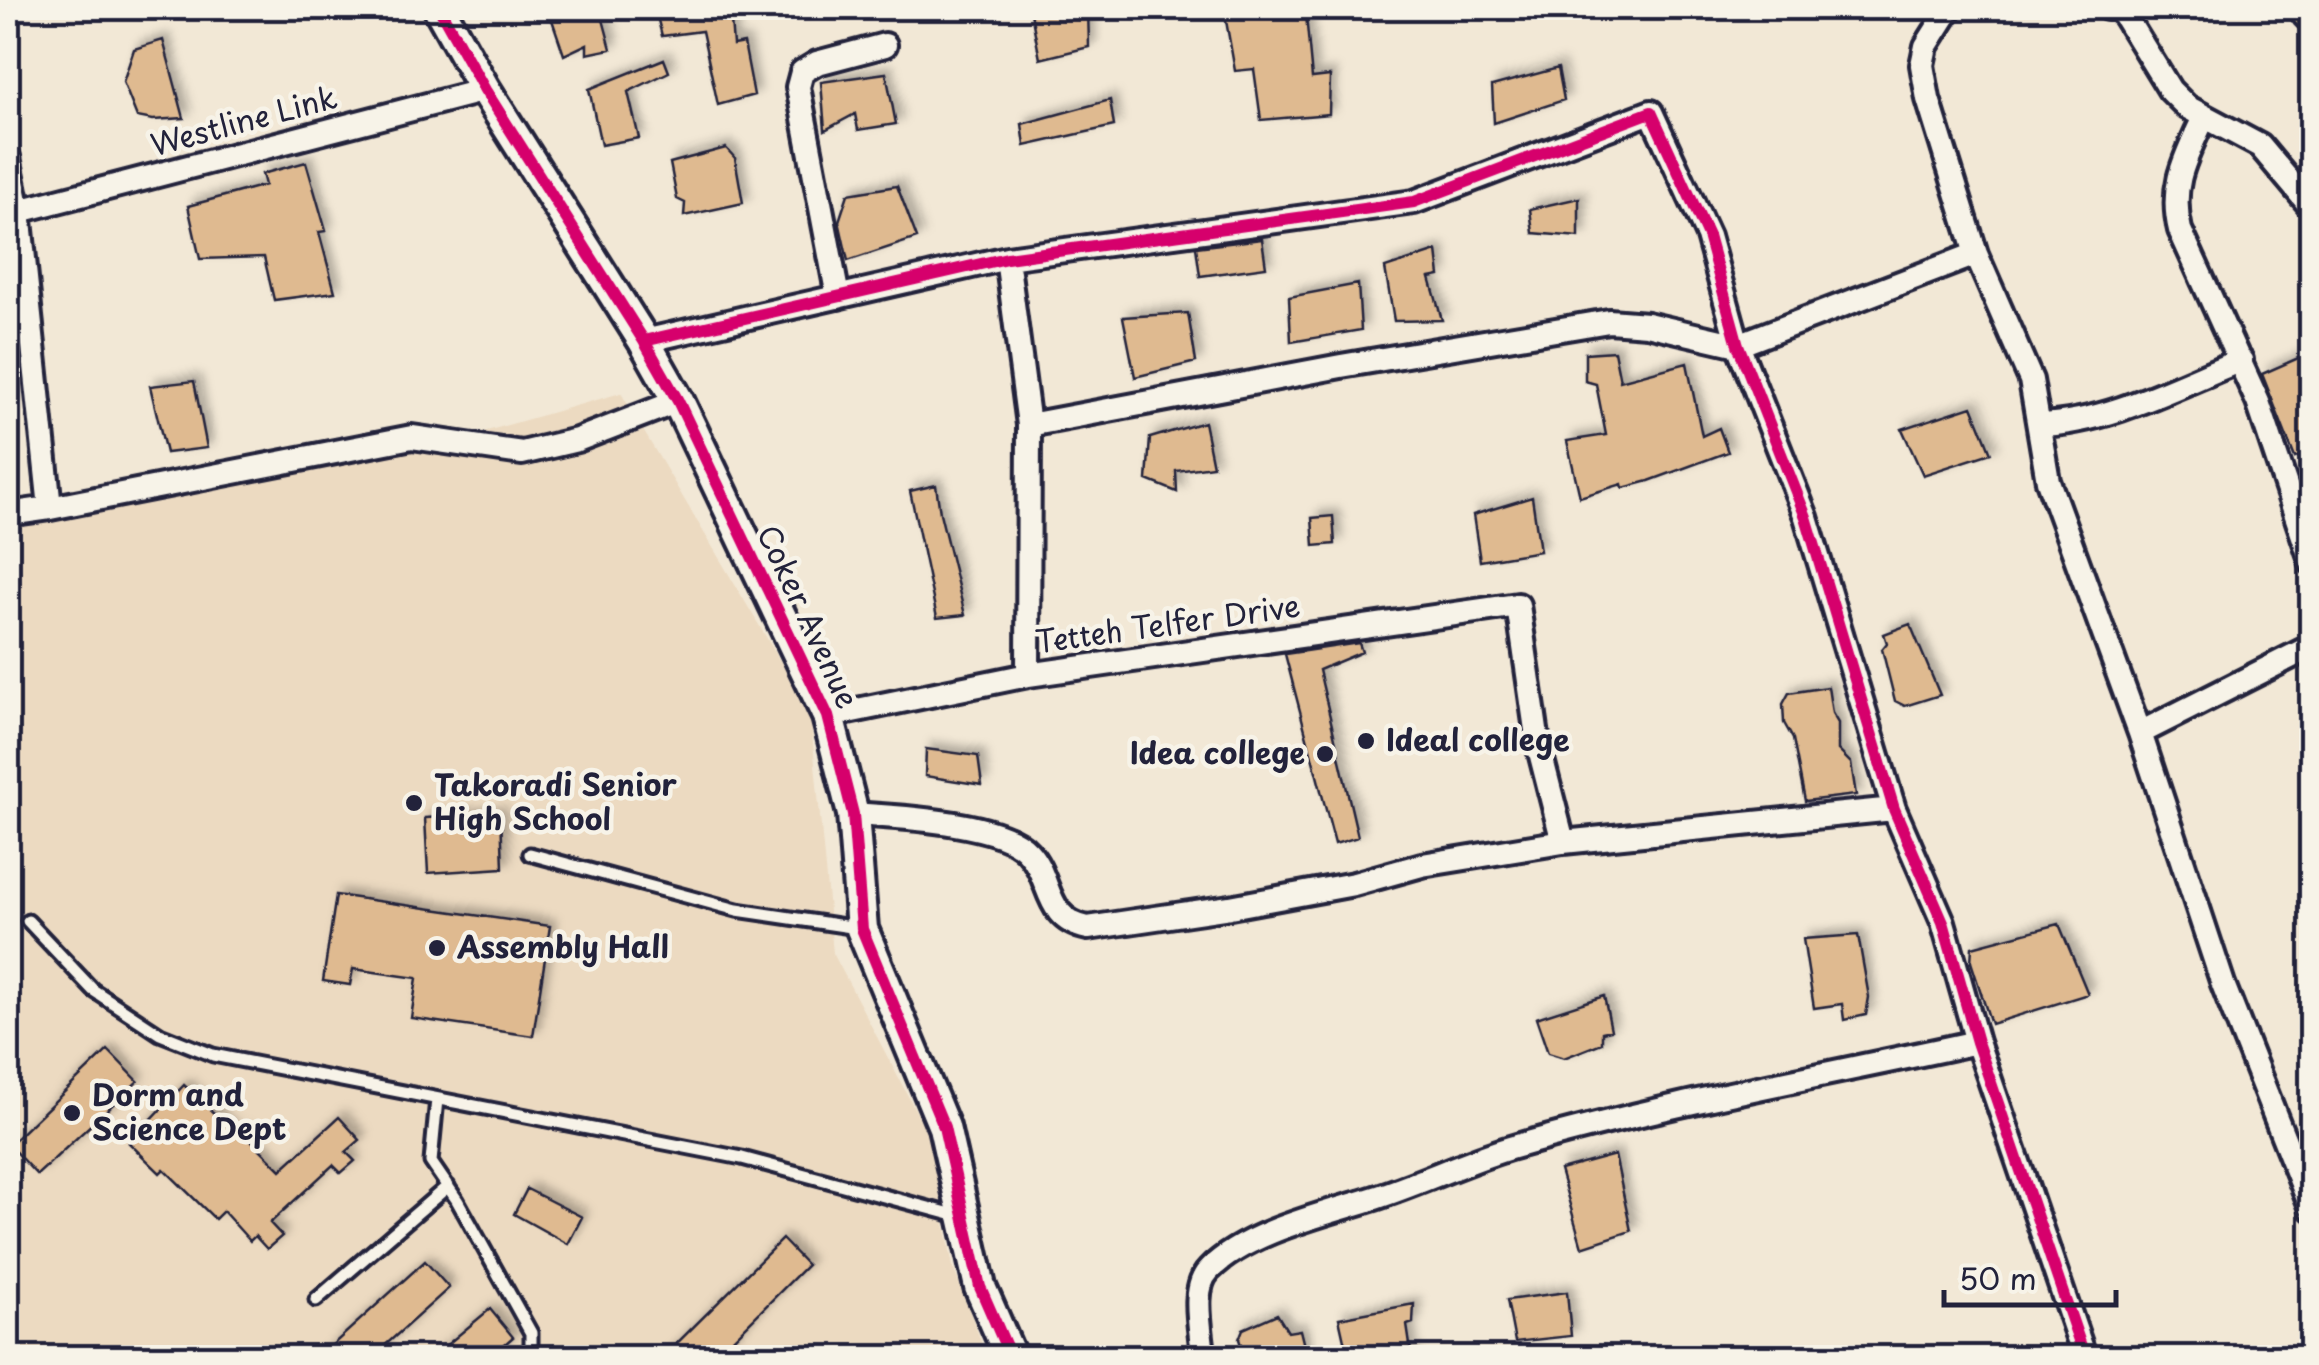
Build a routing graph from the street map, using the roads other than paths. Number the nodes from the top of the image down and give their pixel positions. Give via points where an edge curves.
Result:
1 (439, 8) edge
2 (1950, 8) edge
3 (2107, 8) edge
4 (885, 45) dead end
5 (485, 90) junction
6 (2204, 117) junction
7 (8, 157) edge
8 (2312, 208) edge
9 (19, 211) junction
10 (1976, 254) junction
11 (1007, 258) junction
12 (838, 296) junction
13 (644, 341) junction
14 (1738, 345) junction
15 (2241, 360) junction
16 (678, 401) junction
17 (2040, 424) junction
18 (1030, 426) junction
19 (50, 508) junction
20 (8, 514) edge
21 (2312, 563) edge
22 (2312, 646) edge
23 (1028, 676) junction
24 (828, 716) junction
25 (2140, 733) junction
26 (1894, 809) junction
27 (853, 814) junction
28 (1563, 842) junction
29 (530, 854) dead end
30 (28, 921) dead end
31 (862, 929) junction
32 (1978, 1042) junction
33 (438, 1099) junction
34 (448, 1186) junction
35 (2312, 1209) edge
36 (962, 1217) junction
37 (316, 1300) dead end
38 (531, 1358) edge
39 (1011, 1358) edge
40 (1204, 1358) edge
41 (2085, 1358) edge

1 - 5 street, Coker Avenue
2 - 10 street via 1922,65
3 - 6 street via 2124,15 2170,90
4 - 12 street via 817,63 802,72 798,87
5 - 9 street, Westline Link
5 - 13 street, Coker Avenue
6 - 8 street via 2260,146
6 - 15 street via 2176,188 2175,210
7 - 9 street
9 - 19 street
10 - 14 street
10 - 17 street via 2024,361
11 - 12 street
11 - 14 street via 1414,202 1651,112 1708,236
11 - 18 street
12 - 13 street
13 - 16 street, Coker Avenue
14 - 18 street via 1609,320
14 - 26 street via 1806,517
15 - 17 street via 2104,416
15 - 21 street
16 - 19 street via 578,440 522,453 412,437
16 - 24 street, Coker Avenue
17 - 25 street via 2048,480
18 - 23 street
19 - 20 street
22 - 25 street
23 - 24 street, Tetteh Telfer Drive
23 - 28 street, Tetteh Telfer Drive via 1518,605 1538,744
24 - 27 street, Coker Avenue
25 - 35 street via 2224,984
26 - 28 street
26 - 32 street via 1943,922
27 - 28 street via 952,822 1018,844 1030,853 1062,918 1088,928 1230,908 1422,864
27 - 31 street, Coker Avenue
29 - 31 lane via 737,910
30 - 33 lane via 93,990 160,1034 213,1055
31 - 36 street, Coker Avenue via 944,1128
32 - 40 street via 1546,1139 1280,1227 1221,1260 1198,1285
32 - 41 street
33 - 34 lane via 432,1162
33 - 36 lane via 742,1158
34 - 37 lane
34 - 38 lane via 531,1333
36 - 39 street, Coker Avenue via 980,1287

